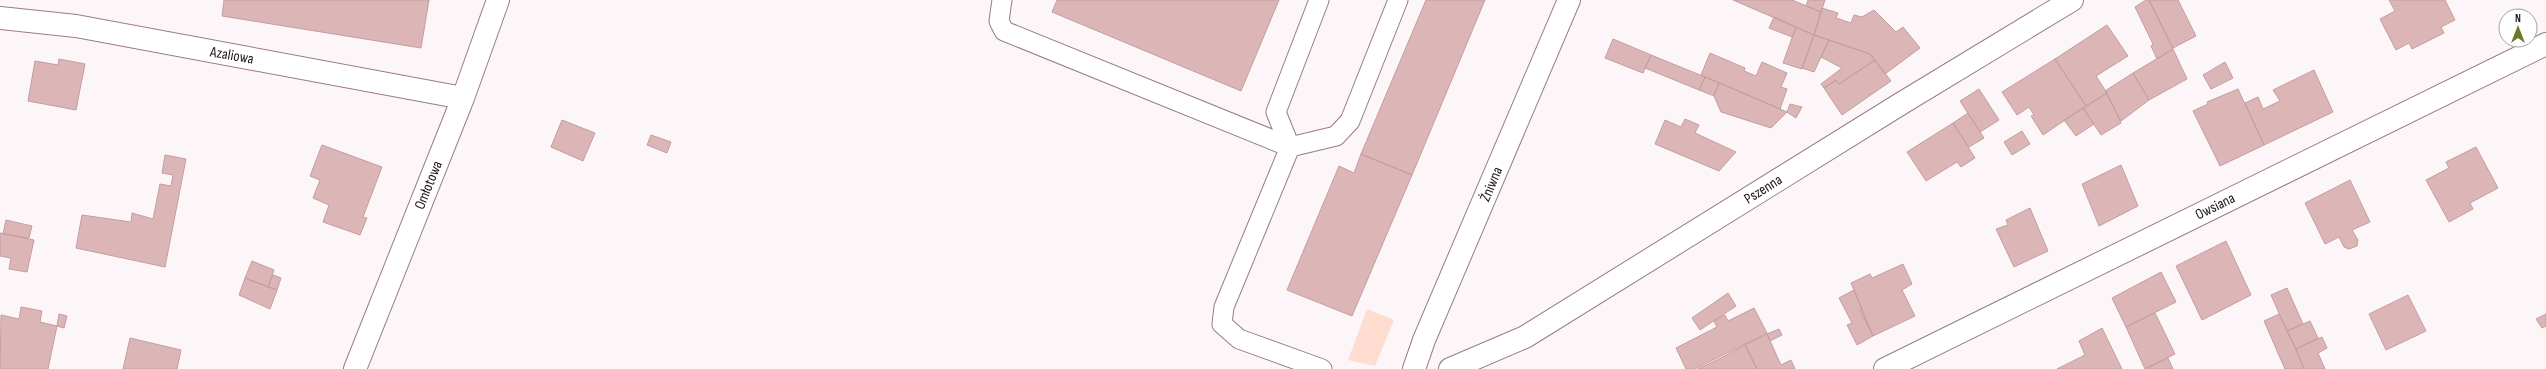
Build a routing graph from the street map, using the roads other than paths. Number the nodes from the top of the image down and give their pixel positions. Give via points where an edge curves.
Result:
1 (498, 0) edge
2 (1002, 0) edge
3 (1319, 0) edge
4 (1398, 0) edge
5 (1569, 0) edge
6 (2072, 0) edge
7 (0, 18) edge
8 (2546, 44) edge
9 (463, 98) junction
10 (1290, 147) junction
11 (355, 369) edge
12 (1322, 369) edge
13 (1414, 369) edge
14 (1450, 369) edge
15 (1885, 369) edge

1 - 9 street, Omłotowa
2 - 10 lane via 999,21 1004,31
3 - 10 lane via 1276,112
4 - 10 lane via 1350,121 1336,136
5 - 13 street, Żniwna via 1424,340
6 - 14 street, Pszenna via 1525,337
7 - 9 street, Azaliowa via 76,26
8 - 15 street, Owsiana
9 - 11 street, Omłotowa
10 - 12 lane via 1224,307 1222,324 1238,339

